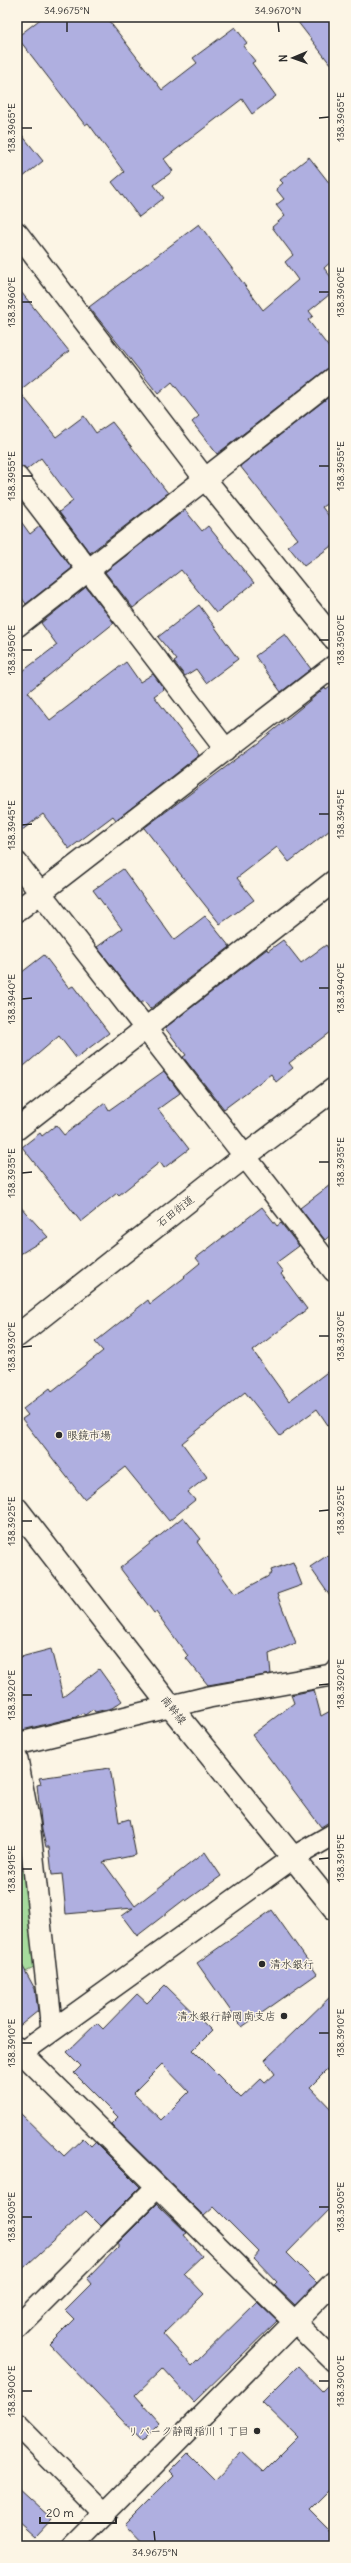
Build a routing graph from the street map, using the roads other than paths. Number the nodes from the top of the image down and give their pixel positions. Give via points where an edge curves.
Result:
1 (17, 233) edge
2 (334, 378) edge
3 (17, 478) edge
4 (205, 479) junction
5 (88, 571) junction
6 (17, 626) edge
7 (334, 639) edge
8 (334, 666) edge
9 (226, 750) junction
10 (17, 863) edge
11 (334, 881) edge
12 (40, 892) junction
13 (17, 910) edge
14 (144, 1028) junction
15 (334, 1089) edge
16 (17, 1129) edge
17 (244, 1157) junction
18 (334, 1271) edge
19 (17, 1336) edge
20 (17, 1509) edge
21 (334, 1672) edge
22 (170, 1706) junction
23 (17, 1744) edge
24 (17, 1759) edge
25 (334, 1834) edge
26 (294, 1857) junction
27 (334, 1908) edge
28 (52, 2030) junction
29 (18, 2052) edge
30 (157, 2187) junction
31 (334, 2282) edge
32 (295, 2322) junction
33 (17, 2327) edge
34 (334, 2361) edge
35 (17, 2425) edge
36 (105, 2514) junction
37 (73, 2546) edge

1 - 4 street
2 - 4 street
3 - 5 street
4 - 5 street
4 - 7 street
5 - 6 street
5 - 9 street
8 - 9 street
9 - 12 street
10 - 12 street
11 - 14 street
12 - 13 street
12 - 14 street
14 - 16 street
14 - 17 street
15 - 17 main road, 石田街道
17 - 18 street
17 - 19 main road, 石田街道
20 - 22 main road, 南幹線
21 - 22 street via 330,1675 210,1696
22 - 23 street
22 - 26 main road, 南幹線
24 - 28 street via 29,1823
25 - 26 street
26 - 27 main road, 南幹線
26 - 28 street
28 - 29 street
29 - 30 street
30 - 32 street
30 - 33 street
31 - 32 street
32 - 34 street
32 - 36 street
35 - 36 street
36 - 37 street

